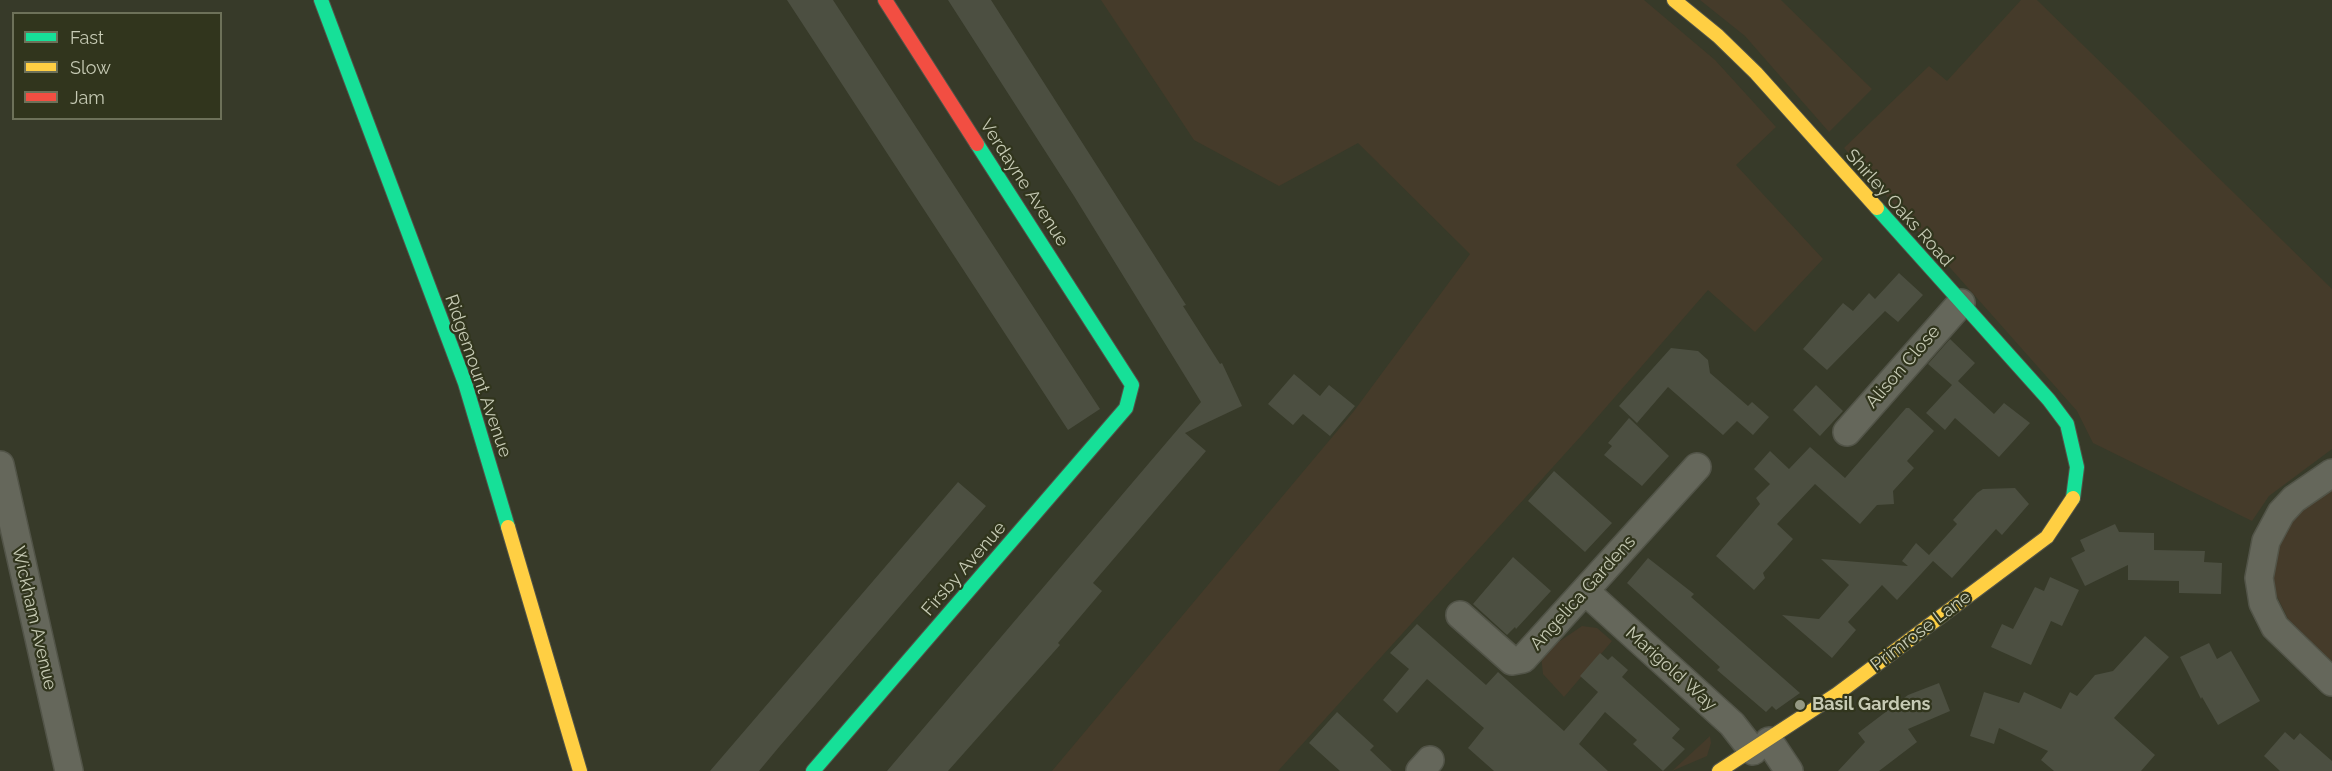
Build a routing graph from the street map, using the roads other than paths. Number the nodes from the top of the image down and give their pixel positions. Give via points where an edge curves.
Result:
1 (321, 0) edge
2 (885, 0) edge
3 (1674, 0) edge
4 (1960, 303) junction
5 (1132, 384) joint
6 (1846, 432) dead end
7 (2076, 457) joint
8 (0, 465) edge
9 (1697, 467) dead end
10 (2332, 472) edge
11 (1585, 591) junction
12 (1460, 615) dead end
13 (2332, 682) edge
14 (1761, 746) junction
15 (69, 771) edge
16 (580, 771) edge
17 (813, 771) edge
18 (1719, 771) edge
19 (1789, 771) edge

1 - 16 street, Ridgemount Avenue via 465,383
2 - 5 street, Verdayne Avenue
3 - 4 street, Shirley Oaks Road via 1756,73
4 - 6 street, Alison Close
4 - 7 street, Shirley Oaks Road via 2060,413
5 - 17 street, Firsby Avenue via 1126,408
7 - 14 street, Primrose Lane via 2073,497 2047,537
8 - 15 street, Wickham Avenue
9 - 11 street, Angelica Gardens
10 - 13 street via 2281,513 2266,541 2259,578 2263,603 2275,627
11 - 12 street, Angelica Gardens via 1518,662 1512,661
11 - 14 street, Marigold Way
14 - 18 street, Primrose Lane
14 - 19 street, Marigold Way

